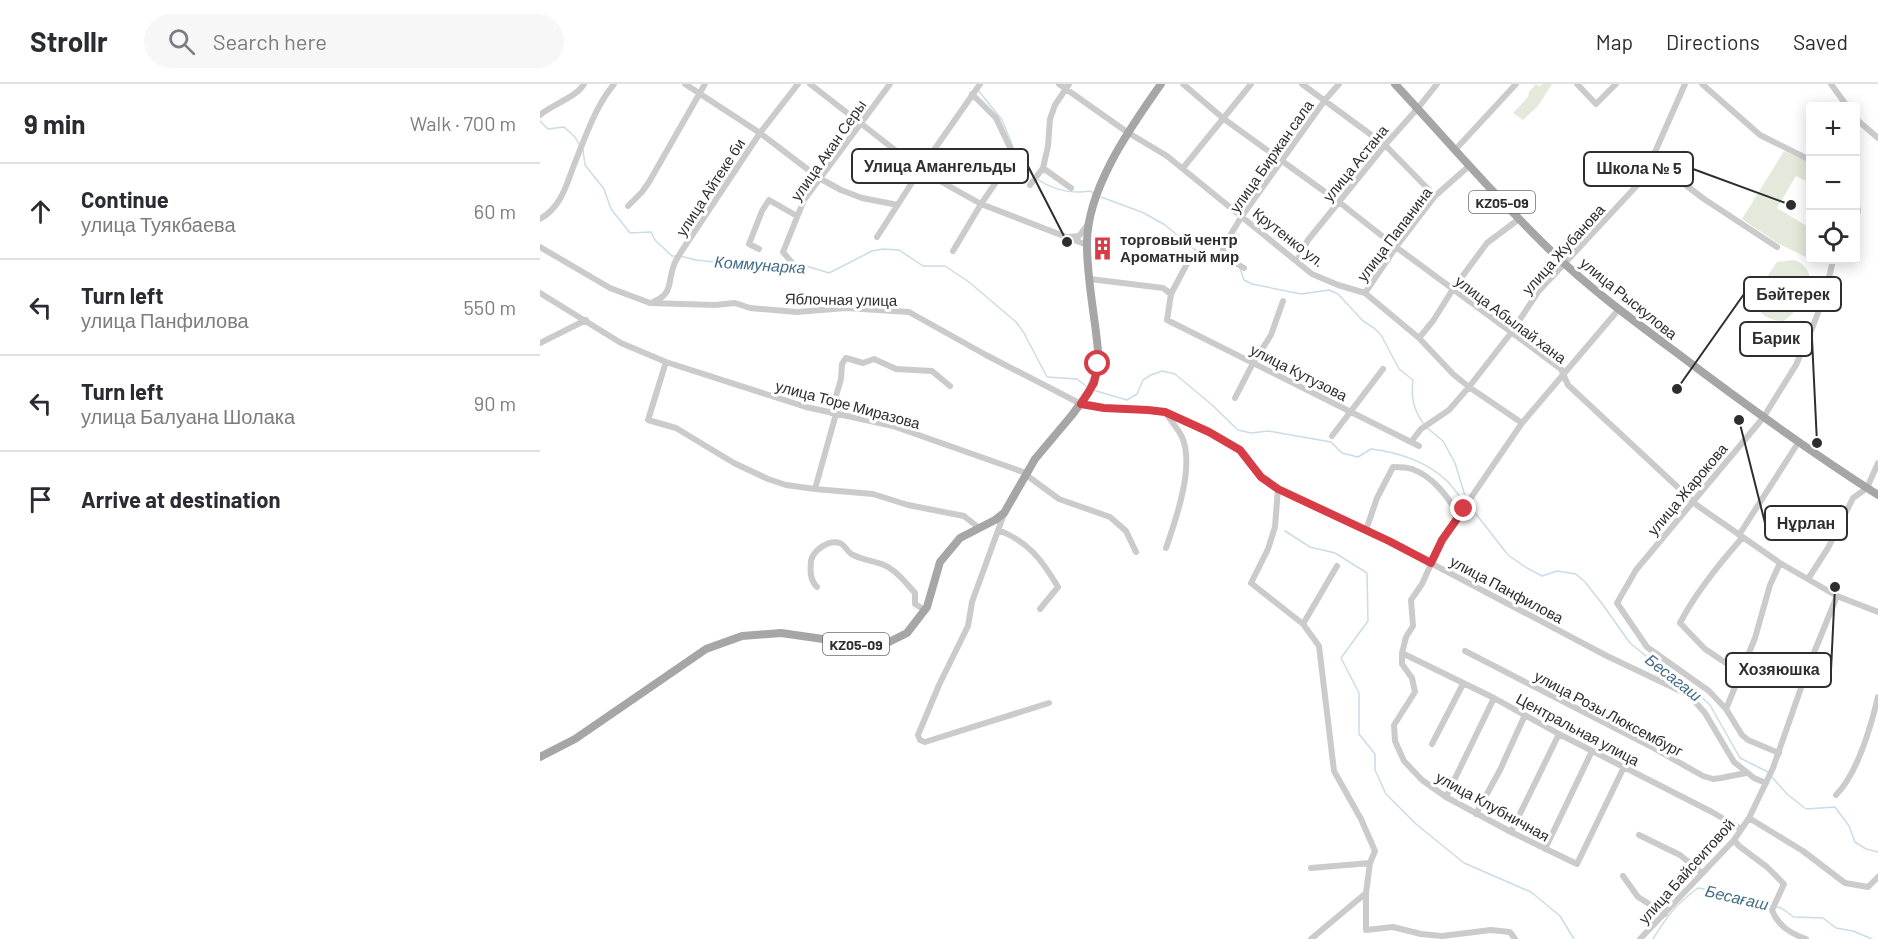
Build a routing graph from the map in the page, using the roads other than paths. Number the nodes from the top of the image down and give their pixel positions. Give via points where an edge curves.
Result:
1 (584, 84) edge
2 (614, 84) edge
3 (686, 84) edge
4 (705, 84) edge
5 (798, 84) edge
6 (810, 84) edge
7 (890, 84) edge
8 (980, 84) edge
9 (1161, 84) edge
10 (1184, 84) edge
11 (1251, 84) edge
12 (1302, 84) edge
13 (1339, 84) edge
14 (1395, 84) edge
15 (1437, 84) edge
16 (1503, 84) edge
17 (1516, 84) edge
18 (1577, 84) edge
19 (1616, 84) edge
20 (1685, 84) edge
21 (1702, 84) edge
22 (1831, 84) edge
23 (1064, 86) edge
24 (1510, 91) junction
25 (698, 93) junction
26 (972, 94) junction
27 (1325, 100) junction
28 (1844, 102) edge
29 (1418, 108) junction
30 (540, 116) edge
31 (1224, 119) junction
32 (1860, 122) edge
33 (860, 125) junction
34 (1127, 132) junction
35 (759, 133) junction
36 (1878, 138) edge
37 (1385, 145) junction
38 (1455, 150) junction
39 (1806, 158) edge
40 (1281, 160) junction
41 (1469, 166) junction
42 (1655, 166) junction
43 (1043, 168) junction
44 (1183, 168) junction
45 (920, 170) junction
46 (819, 178) junction
47 (1030, 185) dead end
48 (1071, 188) dead end
49 (1435, 196) junction
50 (1339, 202) junction
51 (981, 204) junction
52 (898, 205) junction
53 (628, 206) dead end
54 (797, 216) junction
55 (1242, 216) junction
56 (540, 219) edge
57 (1519, 219) junction
58 (1089, 223) junction
59 (877, 237) dead end
60 (1066, 237) junction
61 (1087, 245) junction
62 (540, 247) edge
63 (1396, 247) junction
64 (1777, 247) dead end
65 (759, 249) dead end
66 (953, 251) dead end
67 (1190, 258) dead end
68 (1297, 261) junction
69 (793, 264) dead end
70 (1565, 264) junction
71 (1832, 264) edge
72 (1244, 268) dead end
73 (1090, 279) junction
74 (1452, 289) junction
75 (540, 293) edge
76 (1365, 293) junction
77 (1171, 294) junction
78 (1283, 301) dead end
79 (650, 303) junction
80 (1619, 309) junction
81 (586, 320) junction
82 (1511, 333) junction
83 (1419, 338) junction
84 (540, 343) edge
85 (666, 362) junction
86 (1253, 363) junction
87 (1383, 369) dead end
88 (1563, 375) junction
89 (950, 386) dead end
90 (1469, 387) junction
91 (1235, 398) dead end
92 (1081, 404) junction
93 (1350, 411) junction
94 (1165, 412) junction
95 (834, 414) junction
96 (1763, 418) junction
97 (1522, 423) junction
98 (1332, 436) dead end
99 (1411, 442) junction
100 (1798, 443) junction
101 (1419, 446) dead end
102 (1878, 463) edge
103 (1026, 473) junction
104 (1867, 488) junction
105 (815, 489) junction
106 (1278, 489) junction
107 (1878, 495) edge
108 (1692, 501) junction
109 (1004, 513) junction
110 (1459, 516) junction
111 (979, 528) junction
112 (998, 530) junction
113 (1366, 530) junction
114 (1741, 536) junction
115 (1166, 548) dead end
116 (1136, 552) dead end
117 (1780, 562) junction
118 (1431, 563) junction
119 (1337, 566) dead end
120 (1808, 579) junction
121 (817, 587) dead end
122 (1837, 596) junction
123 (1040, 609) dead end
124 (925, 610) junction
125 (1878, 612) edge
126 (1303, 624) junction
127 (1465, 651) dead end
128 (1402, 653) junction
129 (1741, 673) junction
130 (1463, 684) junction
131 (1878, 697) edge
132 (1494, 698) junction
133 (1049, 703) dead end
134 (1726, 709) junction
135 (1525, 715) junction
136 (1559, 735) junction
137 (1432, 744) dead end
138 (1592, 751) junction
139 (1779, 753) junction
140 (540, 757) edge
141 (1624, 767) junction
142 (1746, 773) junction
143 (1767, 781) junction
144 (1836, 795) dead end
145 (1446, 797) junction
146 (1476, 814) junction
147 (1749, 818) junction
148 (1741, 829) junction
149 (1511, 832) junction
150 (1639, 835) dead end
151 (1734, 840) junction
152 (1545, 849) junction
153 (1370, 863) junction
154 (1311, 868) dead end
155 (1702, 873) junction
156 (1623, 876) dead end
157 (1878, 877) edge
158 (1366, 893) junction
159 (1665, 914) junction
160 (1311, 939) edge
161 (1515, 939) edge
162 (1640, 939) edge
163 (1806, 939) edge

1 - 30 street
2 - 56 street via 589,128 565,191
3 - 25 street
4 - 25 street
5 - 35 street, улица Айтеке би
6 - 33 street
7 - 33 street, улица Акан Серы
8 - 26 street
9 - 34 main road
10 - 31 street, улица Абылай хана
11 - 31 street
12 - 27 street
13 - 27 street, улица Биржан сала
14 - 29 main road, улица Рыскулова / KZ05-09
15 - 29 street, улица Астана
16 - 24 street
17 - 24 street
18 - 19 street via 1596,105
20 - 42 street, улица Жубанова via 1655,152
21 - 39 street via 1760,135
22 - 28 street
23 - 34 street, Крутенко ул.
23 - 43 street via 1050,119
24 - 38 street
25 - 35 street
25 - 53 street via 649,182
26 - 45 street
26 - 51 street via 996,118 1014,156
27 - 37 street
27 - 40 street, улица Биржан сала
29 - 37 street, улица Астана
29 - 38 main road, улица Рыскулова / KZ05-09
31 - 40 street, улица Абылай хана
31 - 44 street
32 - 36 street
33 - 45 street
33 - 46 street, улица Акан Серы
34 - 44 street, Крутенко ул.
34 - 58 main road via 1091,206
35 - 46 street
35 - 79 street, улица Айтеке би via 681,252 668,293
37 - 49 street
37 - 50 street, улица Астана
38 - 41 main road, улица Рыскулова / KZ05-09
40 - 50 street, улица Абылай хана
40 - 55 street, улица Биржан сала
41 - 49 street, улица Папанина
41 - 57 main road, улица Рыскулова / KZ05-09
42 - 64 street
42 - 70 street, улица Жубанова
43 - 47 street
43 - 48 street
44 - 55 street, Крутенко ул.
45 - 51 street
45 - 52 street
46 - 52 street via 862,198
46 - 54 street, улица Акан Серы
49 - 63 street, улица Папанина
50 - 63 street, улица Абылай хана
50 - 68 street, улица Астана via 1308,240
51 - 60 street
51 - 66 street
52 - 59 street
54 - 65 street via 769,200 749,244
54 - 69 street, улица Акан Серы via 783,252
55 - 68 street, Крутенко ул.
55 - 72 street, улица Биржан сала via 1223,247 1224,256
57 - 70 main road, улица Рыскулова / KZ05-09
57 - 74 street via 1487,243
58 - 60 street via 1079,236
58 - 61 main road
60 - 61 street
61 - 73 main road
62 - 79 street, Яблочная улица via 610,288
63 - 74 street, улица Абылай хана
63 - 76 street, улица Папанина
67 - 77 street
68 - 76 street, Крутенко ул. via 1312,273
70 - 80 main road, улица Рыскулова / KZ05-09
70 - 82 street, улица Жубанова via 1538,292
71 - 96 street, улица Жарокова via 1826,291 1796,365
73 - 77 street via 1163,288
73 - 92 main road via 1098,351 1094,383
74 - 82 street, улица Абылай хана
74 - 83 street
75 - 81 street, улица Торе Миразова
76 - 83 street, Крутенко ул.
77 - 86 street, улица Кутузова via 1167,320
78 - 86 street via 1270,335
79 - 92 street, Яблочная улица via 735,303 798,312 909,312
80 - 88 street
80 - 96 main road, улица Рыскулова / KZ05-09
81 - 84 street
81 - 85 street, улица Торе Миразова via 621,343
82 - 88 street, улица Абылай хана via 1561,369
82 - 90 street, улица Жубанова
83 - 90 street, Крутенко ул.
85 - 95 street, улица Торе Миразова
85 - 105 street via 648,420 676,428 768,480
86 - 91 street
86 - 93 street, улица Кутузова
87 - 93 street
88 - 97 street
88 - 108 street, улица Абылай хана via 1568,385
89 - 95 street via 932,370 896,369 874,359 863,363 846,358
90 - 97 street, Крутенко ул.
90 - 99 street, улица Жубанова
92 - 94 street, улица Панфилова
92 - 103 main road
93 - 98 street
93 - 99 street, улица Кутузова
94 - 106 street, улица Панфилова via 1240,450 1261,477
94 - 115 street via 1182,437 1187,457 1182,501
95 - 103 street, улица Торе Миразова via 893,426
95 - 105 street
96 - 100 main road, улица Рыскулова / KZ05-09
96 - 108 street, улица Жарокова
97 - 110 street
99 - 101 street, улица Кутузова
100 - 104 main road, улица Рыскулова / KZ05-09
100 - 114 street
102 - 104 street
103 - 109 main road
103 - 116 street, улица Торе Миразова via 1059,500 1110,517 1126,531
104 - 107 main road, улица Рыскулова / KZ05-09
104 - 120 street via 1853,498
105 - 111 street via 873,494 964,516
106 - 113 street, улица Панфилова
106 - 126 street via 1275,527 1251,583
108 - 114 street, улица Абылай хана
108 - 134 street, улица Жарокова via 1636,570 1617,603 1647,647 1709,691
109 - 111 main road, KZ05-09
109 - 112 street
110 - 113 street via 1446,493 1428,479 1412,469 1393,466
110 - 118 street
111 - 124 main road, KZ05-09 via 960,538 940,562
112 - 123 street via 1014,536 1042,560 1058,587
112 - 133 street via 972,602 968,626 918,735 925,742
113 - 118 street, улица Панфилова
114 - 117 street, улица Абылай хана
114 - 129 street via 1680,623 1705,649
117 - 120 street, улица Абылай хана
117 - 129 street
118 - 128 street via 1410,600 1413,626
118 - 142 street, улица Панфилова via 1607,656 1689,694 1705,712 1734,762
119 - 126 street
120 - 122 street, улица Абылай хана
121 - 124 street via 811,576 812,557 819,548 837,542 851,555 892,569 915,593 915,604
122 - 125 street, улица Абылай хана
122 - 139 street, улица Байсеитовой
124 - 140 main road, KZ05-09 via 907,633 879,647 781,633 742,636 706,649 575,739
126 - 153 street via 1319,646 1334,771 1375,851
127 - 142 street, улица Розы Люксембург via 1703,776 1713,779
128 - 130 street, Центральная улица
128 - 145 street, улица Клубничная via 1402,664 1412,678 1415,692 1394,725 1395,741 1404,761
129 - 134 street
130 - 132 street, Центральная улица
130 - 137 street
131 - 144 street via 1871,727 1845,786
132 - 135 street, Центральная улица
132 - 145 street
134 - 139 street via 1748,740
135 - 136 street, Центральная улица
135 - 146 street
136 - 138 street, Центральная улица
136 - 149 street
138 - 141 street, Центральная улица
138 - 152 street
139 - 143 street, улица Байсеитовой
141 - 148 street, Центральная улица
141 - 152 street, улица Клубничная via 1577,864
142 - 143 street, улица Панфилова
143 - 147 street, улица Байсеитовой
145 - 146 street, улица Клубничная
146 - 149 street, улица Клубничная
147 - 148 street, улица Байсеитовой
147 - 157 street, улица Байсеитовой via 1845,883 1868,887
148 - 151 street, улица Байсеитовой
149 - 152 street, улица Клубничная
150 - 155 street via 1680,855
151 - 155 street, улица Байсеитовой
151 - 163 street via 1784,884 1772,910 1776,921
153 - 154 street
153 - 158 street
155 - 159 street, улица Байсеитовой
156 - 159 street via 1638,897
158 - 160 street
158 - 161 street via 1366,930 1393,927 1442,936 1491,930 1510,932
159 - 162 street, улица Байсеитовой

